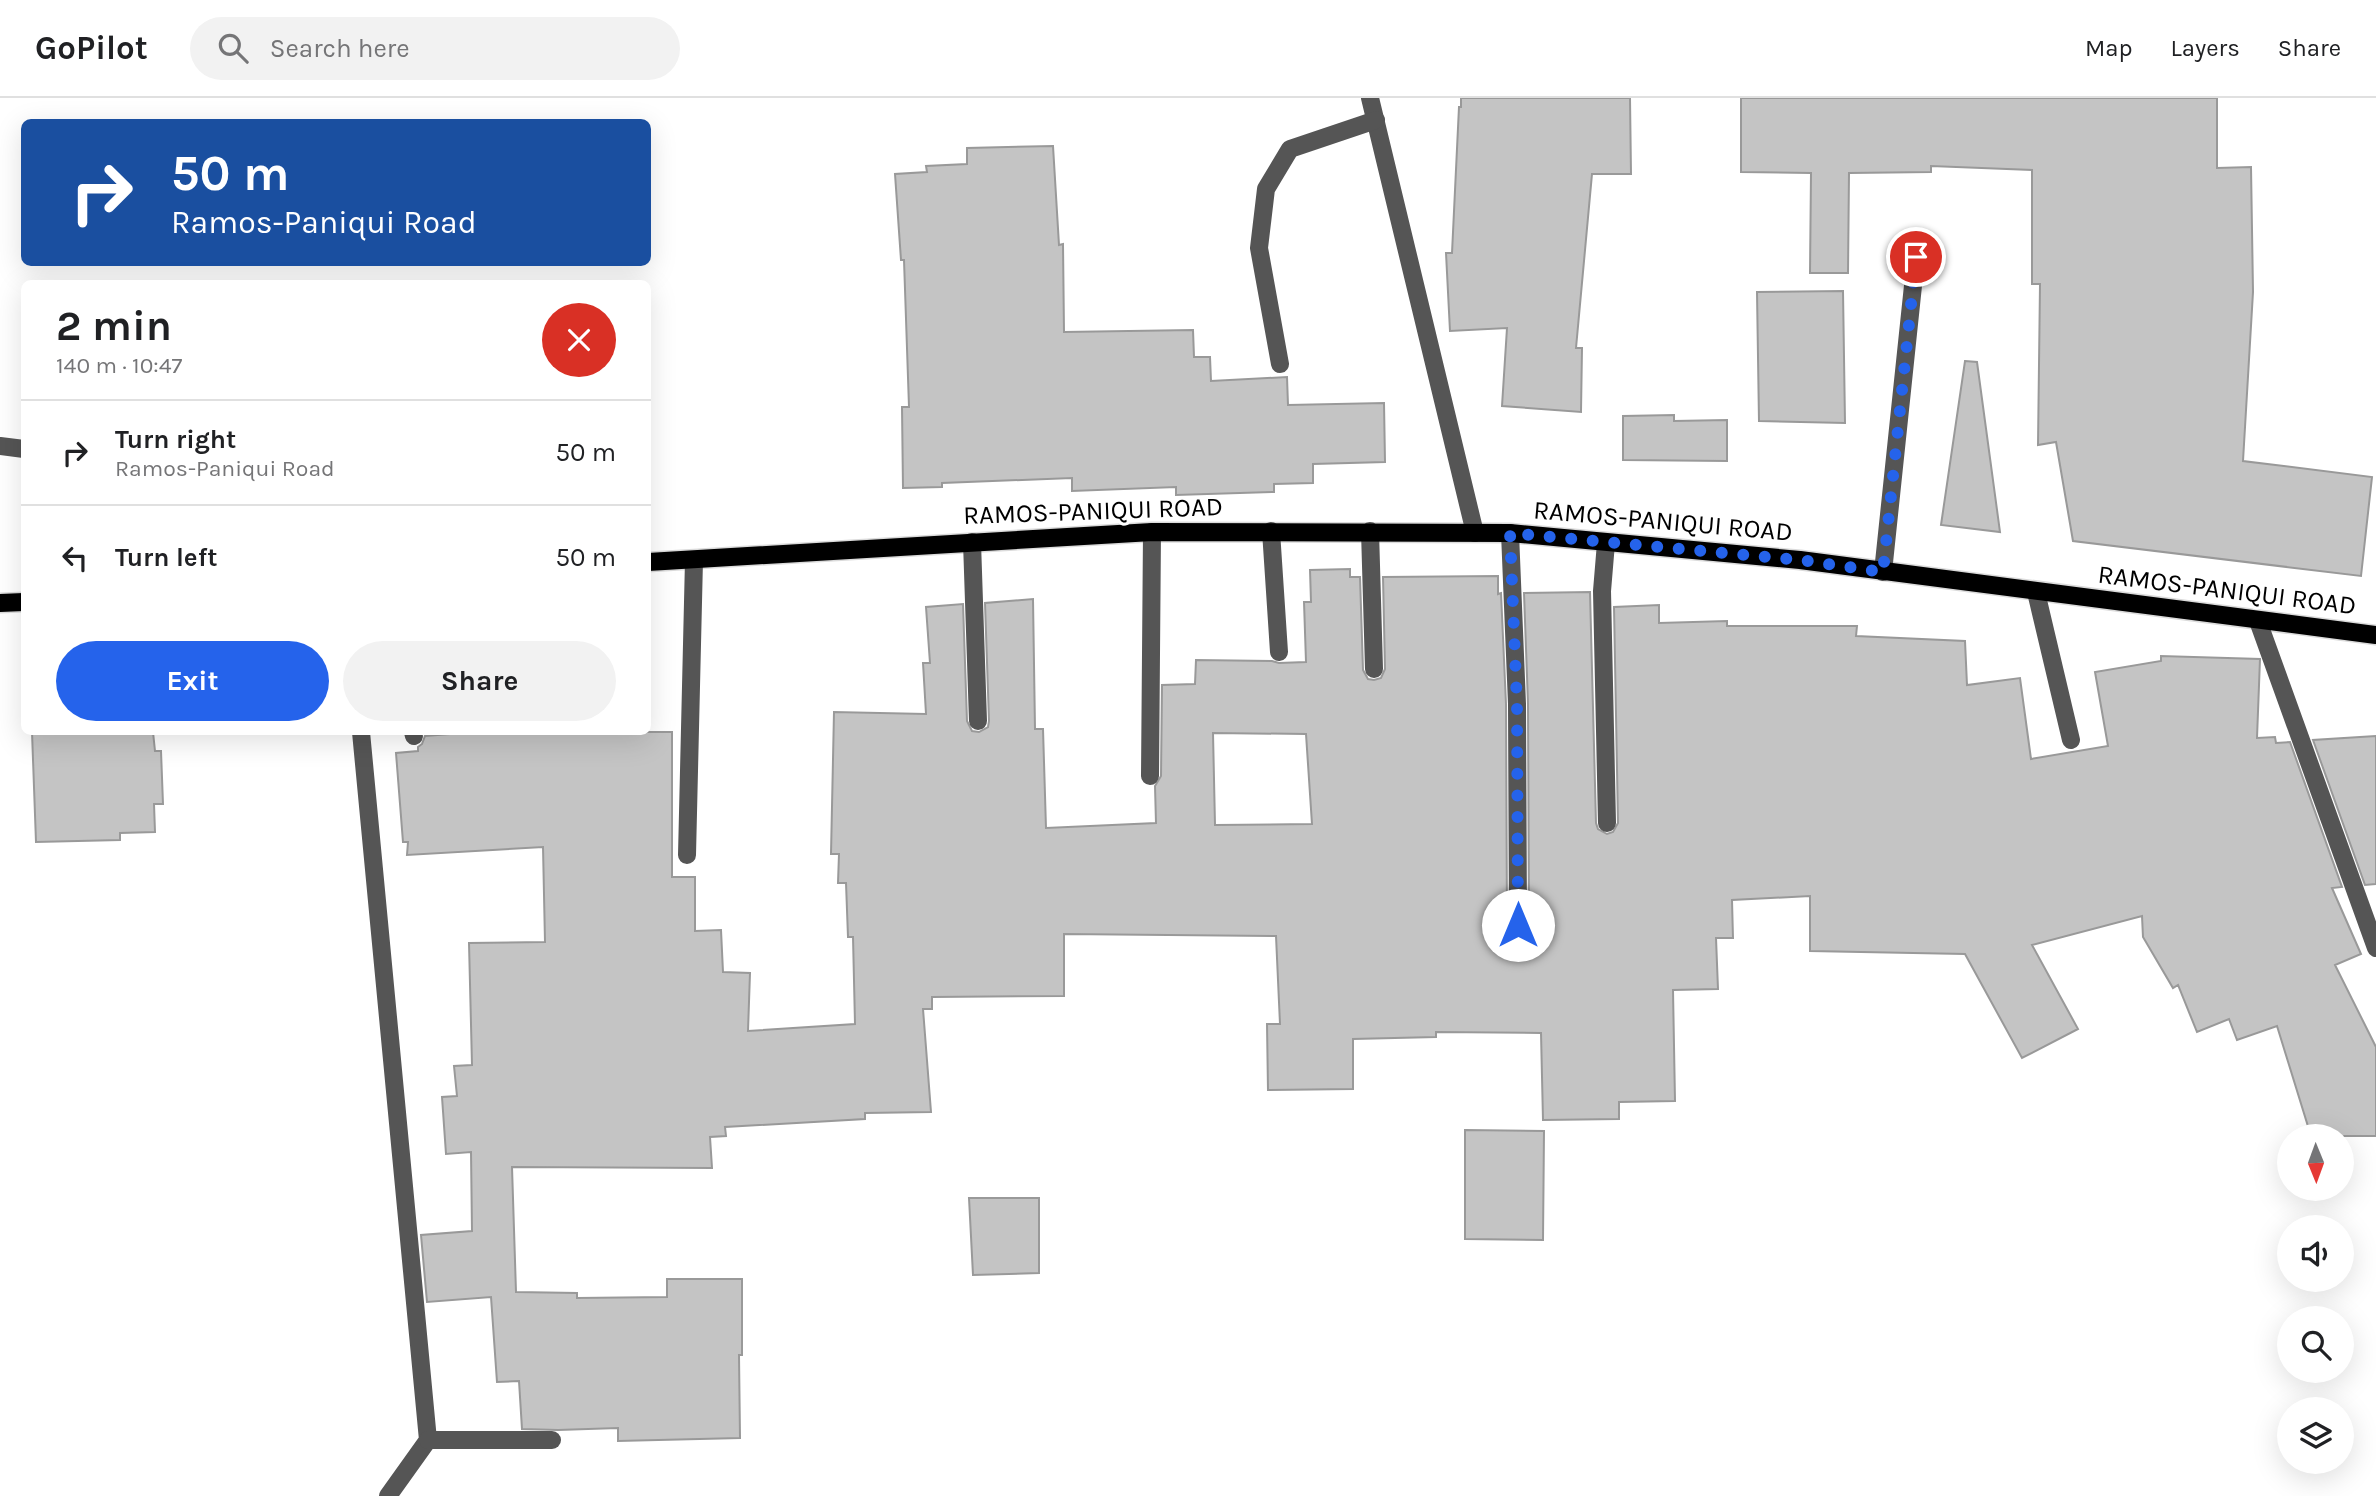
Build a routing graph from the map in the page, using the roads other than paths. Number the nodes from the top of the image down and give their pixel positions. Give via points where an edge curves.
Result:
1 (1370, 98) edge
2 (1376, 120) junction
3 (1916, 257) dead end
4 (1280, 364) dead end
5 (0, 446) edge
6 (21, 449) edge
7 (1271, 531) junction
8 (1370, 531) junction
9 (1153, 532) junction
10 (1475, 533) junction
11 (1510, 533) junction
12 (972, 542) junction
13 (1606, 543) junction
14 (694, 559) junction
15 (651, 562) edge
16 (1883, 572) junction
17 (2036, 592) junction
18 (21, 602) edge
19 (0, 603) edge
20 (2258, 621) junction
21 (2376, 635) edge
22 (1279, 652) dead end
23 (1374, 669) dead end
24 (978, 722) dead end
25 (361, 735) edge
26 (2071, 740) dead end
27 (1150, 776) dead end
28 (1607, 823) dead end
29 (687, 855) dead end
30 (1518, 925) dead end
31 (2376, 948) edge
32 (428, 1440) junction
33 (552, 1440) dead end
34 (388, 1496) edge

1 - 2 street
2 - 4 street via 1290,149 1266,189 1259,248
2 - 10 street
3 - 16 street
5 - 6 street
7 - 8 main road, RAMOS-PANIQUI ROAD
7 - 9 main road, RAMOS-PANIQUI ROAD
7 - 22 street
8 - 10 main road, RAMOS-PANIQUI ROAD
8 - 23 street
9 - 12 main road, RAMOS-PANIQUI ROAD
9 - 27 street
10 - 11 main road, RAMOS-PANIQUI ROAD
11 - 13 main road, RAMOS-PANIQUI ROAD
11 - 30 street
12 - 14 main road, RAMOS-PANIQUI ROAD
12 - 24 street
13 - 16 main road, RAMOS-PANIQUI ROAD
13 - 28 street via 1602,591
14 - 15 main road, RAMOS-PANIQUI ROAD
14 - 29 street
16 - 17 main road, RAMOS-PANIQUI ROAD
17 - 20 main road, RAMOS-PANIQUI ROAD
17 - 26 street
18 - 19 main road
20 - 21 main road, RAMOS-PANIQUI ROAD
20 - 31 street
25 - 32 street
32 - 33 street
32 - 34 street

